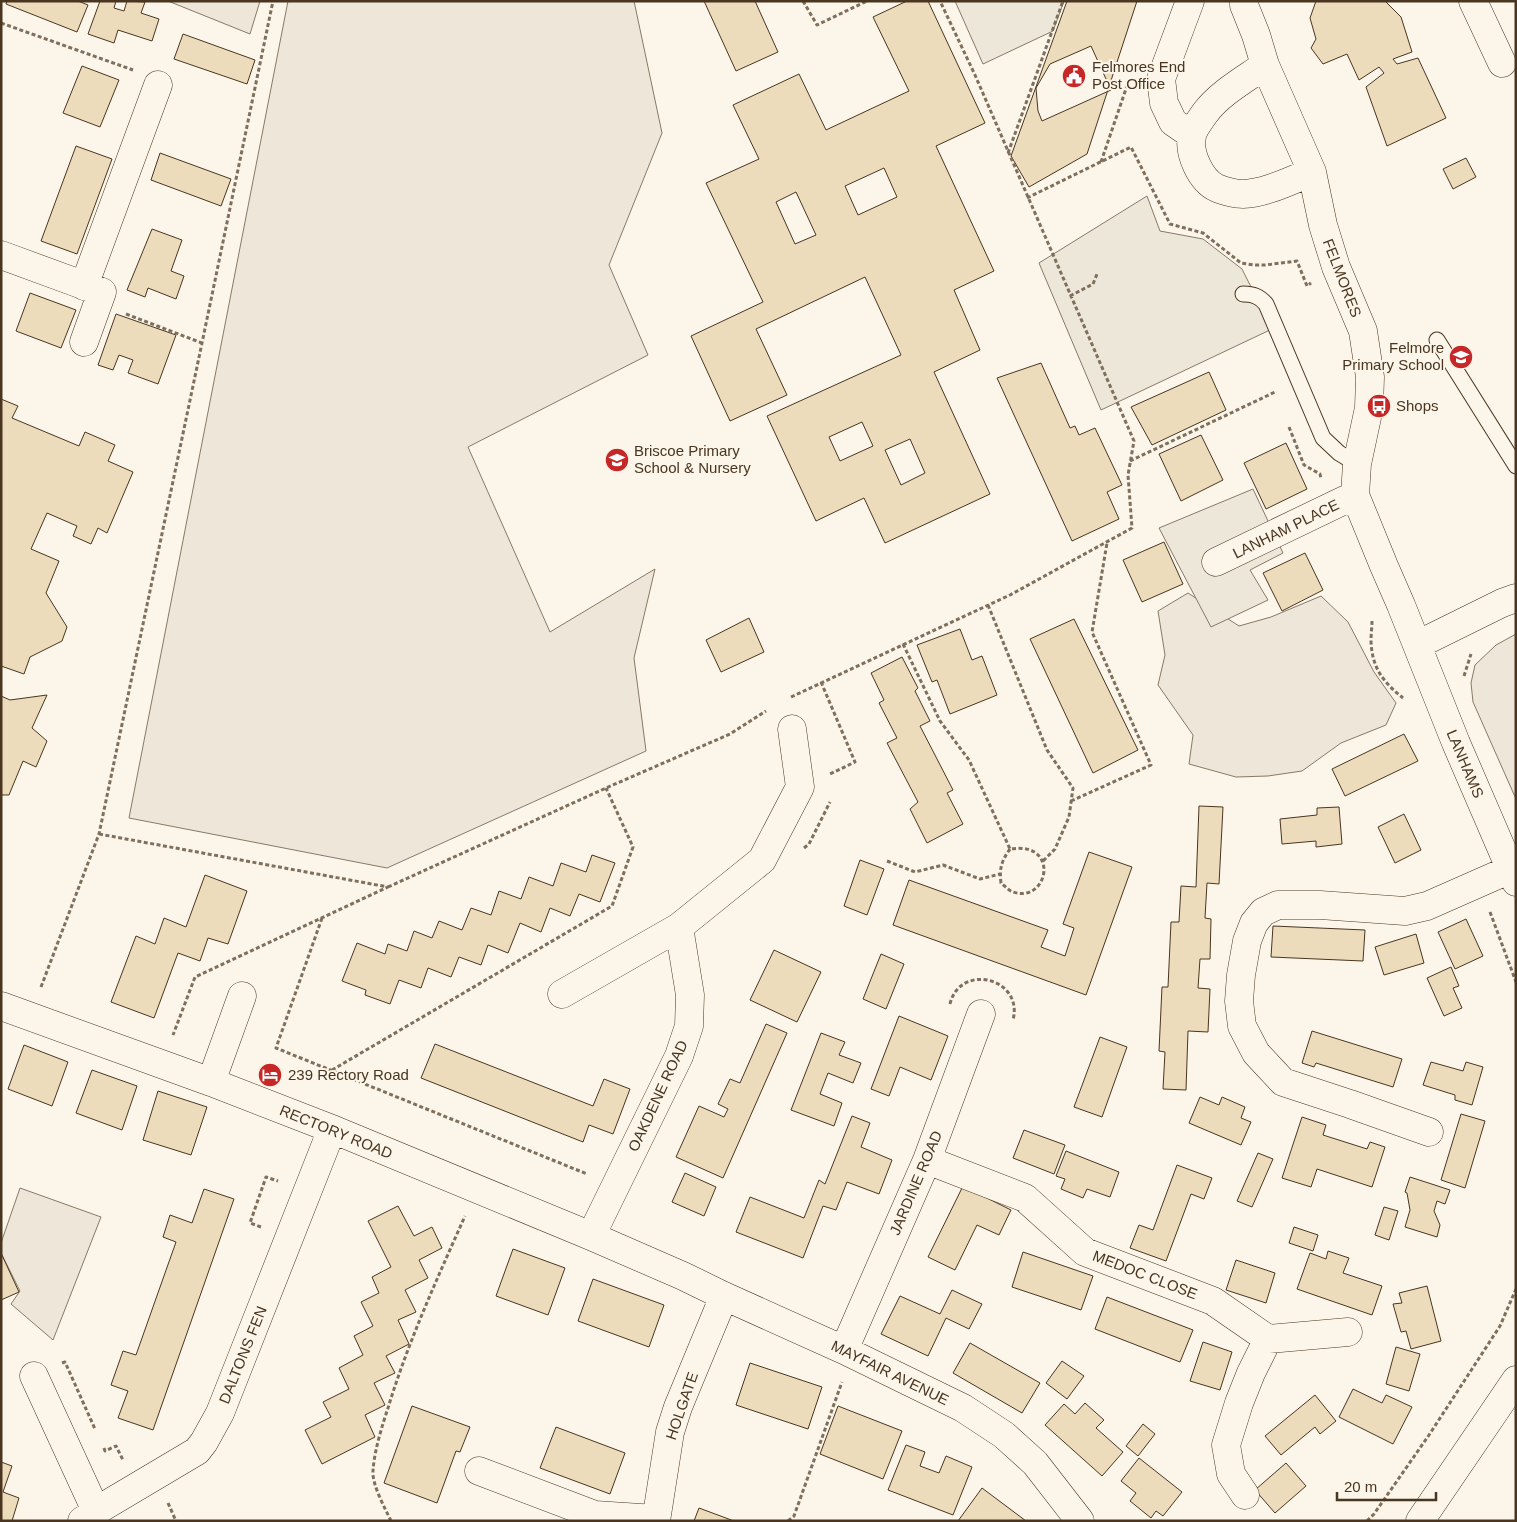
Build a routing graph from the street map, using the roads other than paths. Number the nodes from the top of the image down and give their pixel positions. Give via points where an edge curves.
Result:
1 (1190, 1) edge
2 (1244, 1) edge
3 (1473, 1) edge
4 (1502, 63) dead end
5 (1265, 65) junction
6 (158, 85) road end
7 (1192, 136) junction
8 (1312, 172) junction
9 (1, 255) edge
10 (95, 294) junction
11 (1243, 294) dead end
12 (1438, 340) dead end
13 (84, 342) dead end
14 (1357, 464) junction
15 (1516, 466) edge
16 (1355, 495) junction
17 (1216, 562) dead end
18 (1516, 598) edge
19 (1417, 645) junction
20 (792, 729) dead end
21 (1513, 876) edge
22 (679, 927) junction
23 (562, 994) dead end
24 (242, 996) dead end
25 (1, 1006) edge
26 (981, 1014) dead end
27 (210, 1082) junction
28 (332, 1129) junction
29 (1429, 1132) dead end
30 (927, 1160) junction
31 (592, 1236) junction
32 (666, 1269) joint
33 (724, 1296) junction
34 (1348, 1332) dead end
35 (1268, 1338) junction
36 (844, 1362) junction
37 (34, 1376) road end
38 (1516, 1380) edge
39 (479, 1471) dead end
40 (1245, 1495) dead end
41 (89, 1516) edge
42 (656, 1520) edge
43 (1080, 1521) edge
44 (1420, 1521) edge

1 - 7 street via 1161,79 1164,104 1172,122
2 - 5 street, FELMORES
3 - 4 street
5 - 7 street via 1205,112
5 - 8 street, FELMORES
6 - 10 street
7 - 8 street via 1196,165 1217,189 1242,194 1262,191
8 - 14 street, FELMORES via 1336,267 1363,331 1370,377 1369,408
9 - 10 street
10 - 13 street
11 - 14 lane via 1252,294 1266,304 1324,438
12 - 15 lane
14 - 16 street, FELMORES
16 - 17 street, LANHAM PLACE
16 - 19 street, FELMORES
18 - 19 street
19 - 21 street, LANHAMS
20 - 22 street via 800,787 762,860
21 - 29 street via 1405,910 1278,905 1263,912 1246,941 1239,1001 1242,1026 1256,1053 1283,1082
22 - 23 street
22 - 31 street, OAKDENE ROAD via 690,995 689,1026 679,1056
24 - 27 street
25 - 27 street, RECTORY ROAD
26 - 30 street, JARDINE ROAD
27 - 28 street, RECTORY ROAD
28 - 31 street, RECTORY ROAD
28 - 41 street, DALTONS FEN via 220,1413 204,1442 197,1452
30 - 35 street, MEDOC CLOSE via 1026,1198 1086,1252 1213,1302
30 - 36 street, JARDINE ROAD
31 - 32 street, RECTORY ROAD
32 - 33 street, MAYFAIR AVENUE
33 - 36 street, MAYFAIR AVENUE
33 - 42 street, HOLGATE via 670,1432
34 - 35 street
35 - 40 street via 1239,1403 1226,1445 1231,1474
36 - 43 street, MAYFAIR AVENUE via 963,1408 1004,1435 1035,1463
37 - 41 street
38 - 44 street
39 - 42 street via 595,1515

